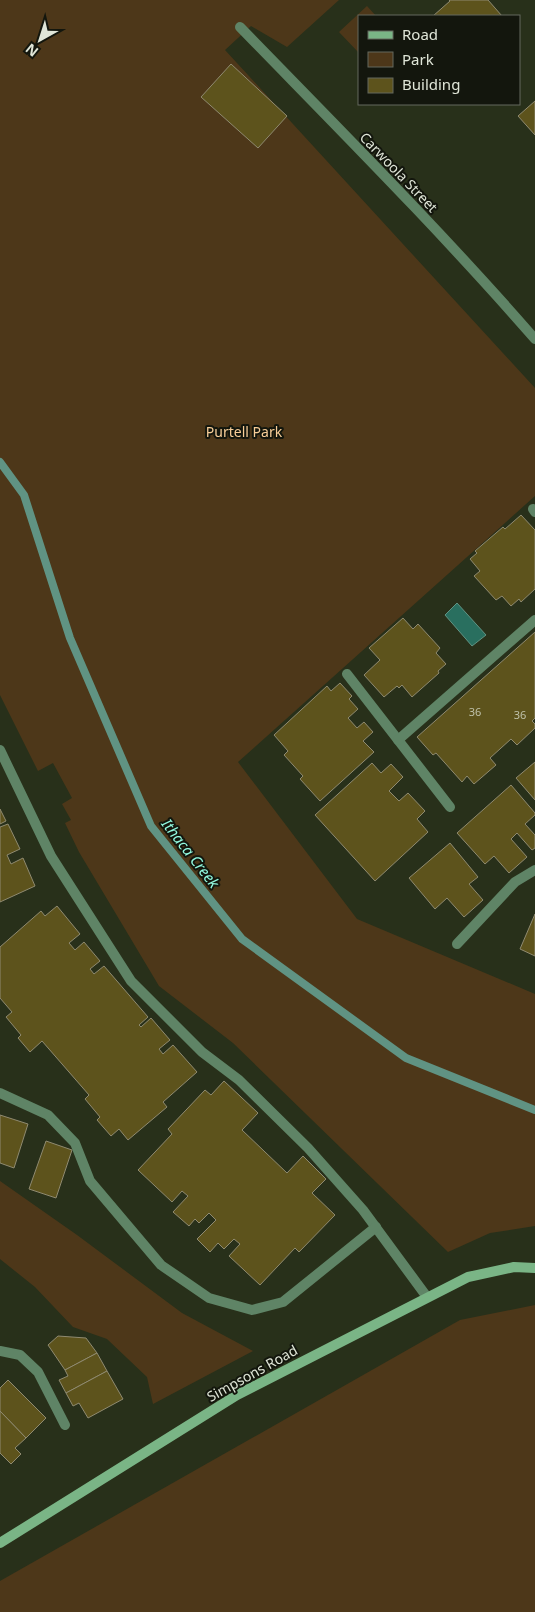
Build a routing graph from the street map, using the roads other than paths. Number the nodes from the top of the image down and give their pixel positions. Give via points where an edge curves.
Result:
1 (240, 27) dead end
2 (535, 339) edge
3 (535, 620) edge
4 (347, 674) dead end
5 (398, 740) junction
6 (0, 750) edge
7 (450, 807) dead end
8 (535, 870) edge
9 (458, 944) dead end
10 (0, 1093) edge
11 (376, 1228) junction
12 (535, 1268) edge
13 (427, 1297) junction
14 (0, 1351) edge
15 (65, 1425) dead end
16 (0, 1543) edge

1 - 2 street, Carwoola Street
3 - 5 street
4 - 5 street
5 - 7 street
6 - 11 street via 51,856 131,981 202,1052 238,1080 308,1148
8 - 9 street via 515,882
10 - 11 street via 48,1115 76,1143 90,1181 161,1265 209,1298 252,1310 283,1302
11 - 13 street
12 - 13 main road, Simpsons Road via 514,1267 468,1277
13 - 16 main road, Simpsons Road via 236,1395
14 - 15 street via 20,1355 38,1372

